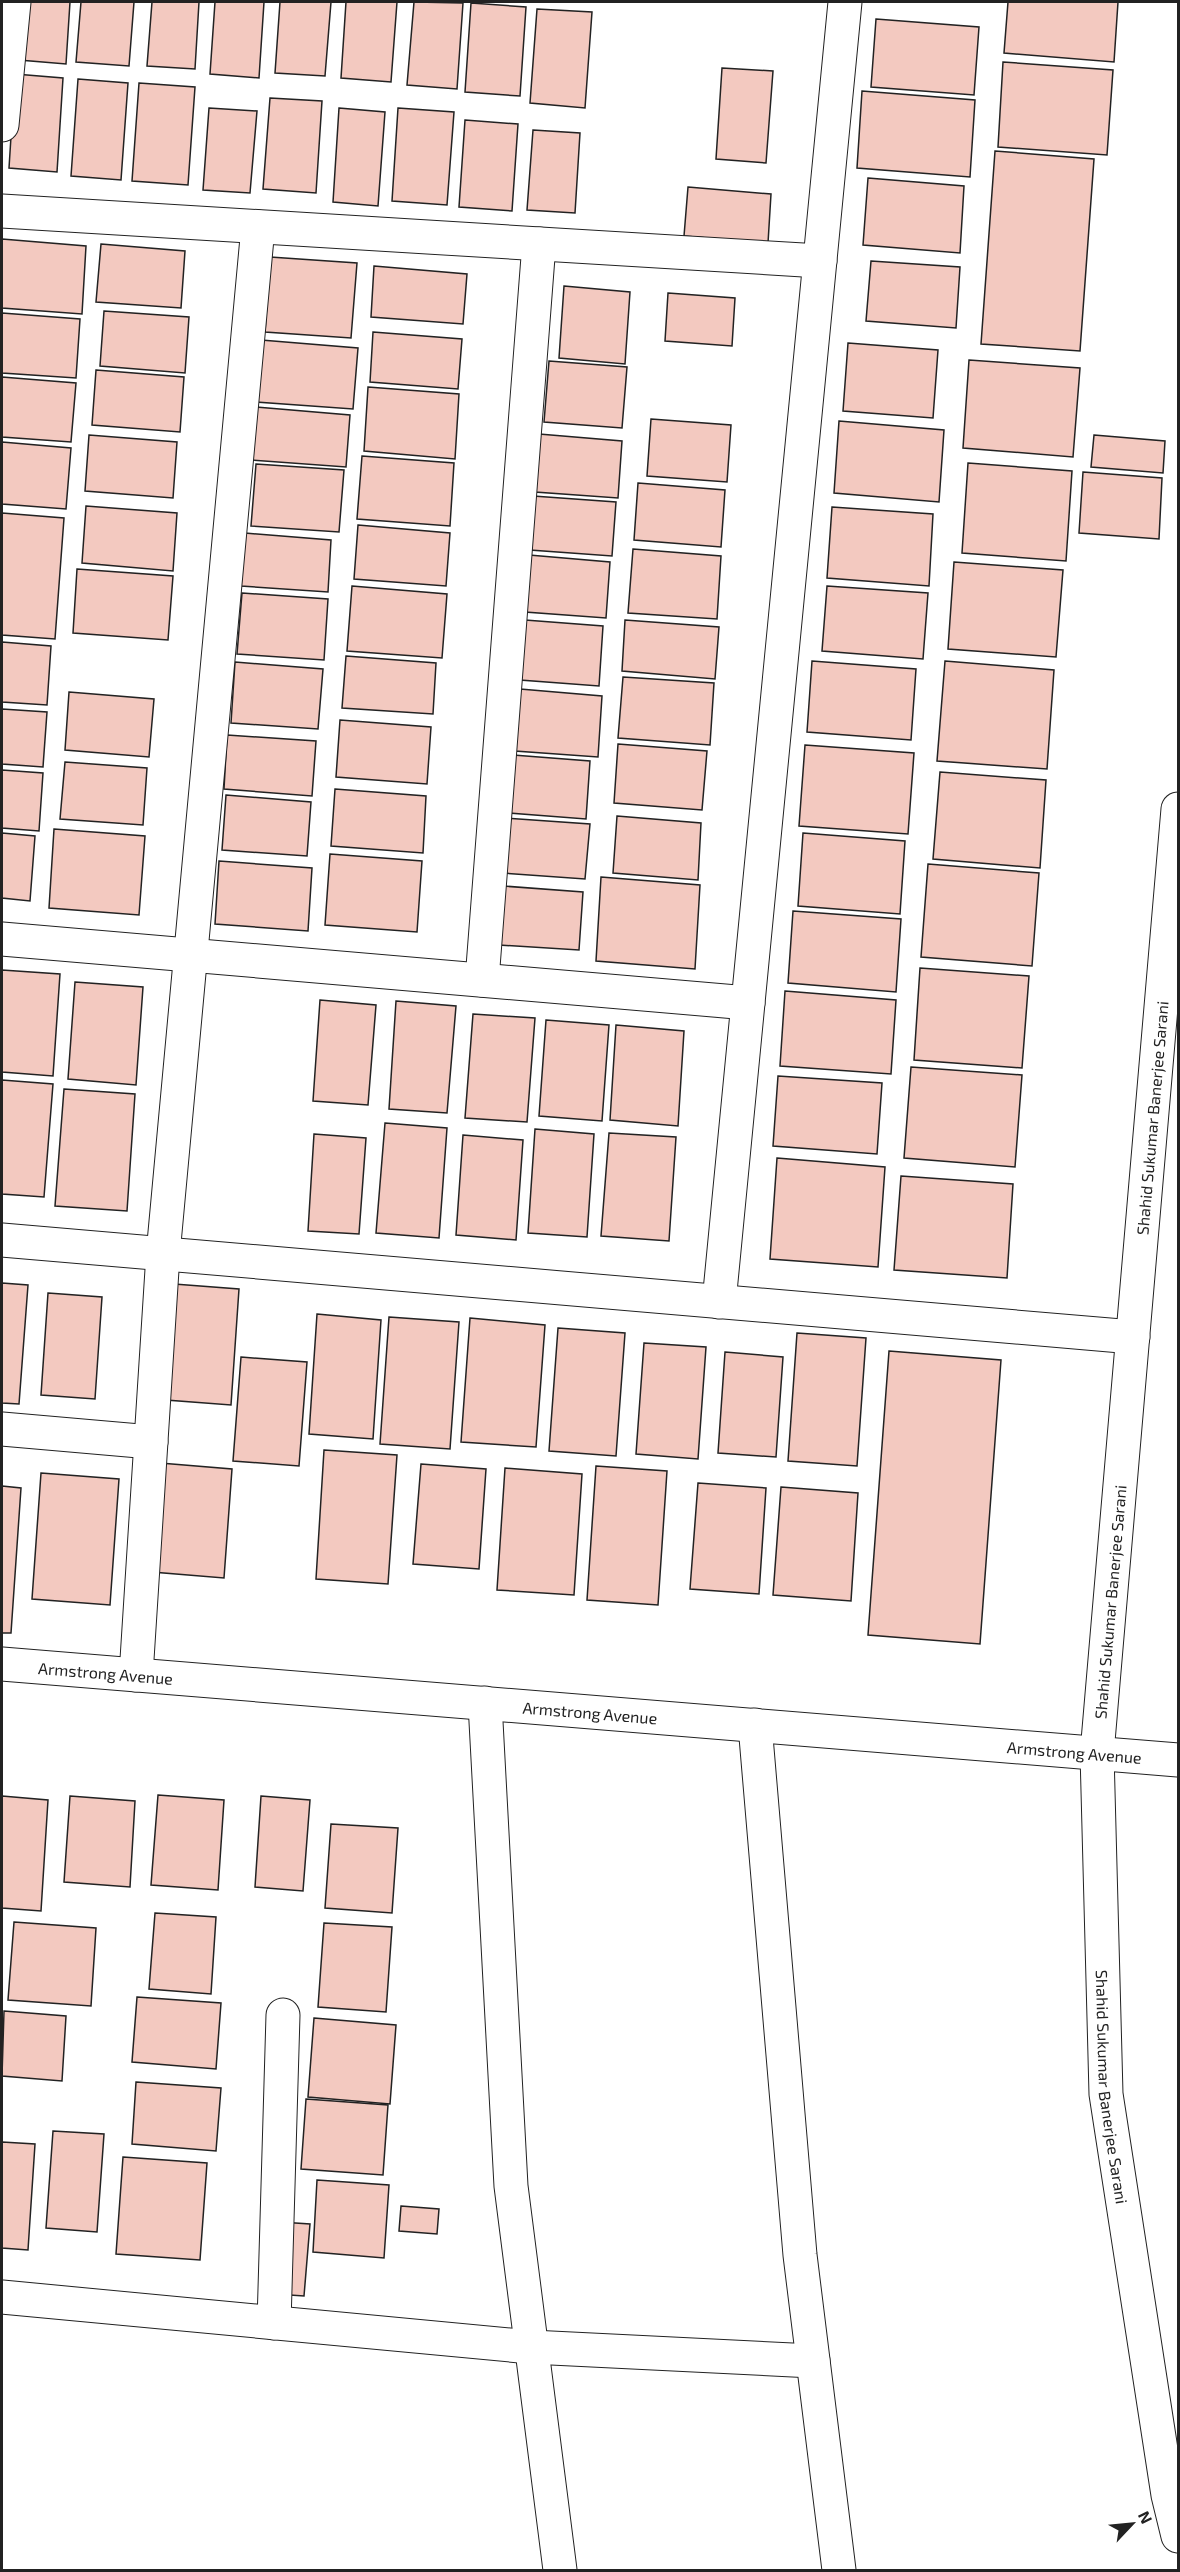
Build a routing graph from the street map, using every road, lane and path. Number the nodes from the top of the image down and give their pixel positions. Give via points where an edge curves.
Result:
1 (14, 2) edge
2 (845, 2) edge
3 (2, 125) edge
4 (2, 211) edge
5 (258, 226) junction
6 (539, 244) junction
7 (820, 261) junction
8 (1179, 809) edge
9 (2, 939) edge
10 (191, 955) junction
11 (482, 980) junction
12 (748, 1003) junction
13 (2, 1240) edge
14 (163, 1254) junction
15 (719, 1302) junction
16 (1133, 1337) junction
17 (2, 1429) edge
18 (151, 1442) junction
19 (2, 1664) edge
20 (136, 1675) junction
21 (485, 1703) junction
22 (755, 1725) junction
23 (1097, 1753) junction
24 (1179, 1760) edge
25 (283, 2015) dead end
26 (2, 2297) edge
27 (274, 2323) junction
28 (531, 2347) junction
29 (813, 2361) junction
30 (1179, 2536) edge
31 (560, 2571) edge
32 (839, 2571) edge

1 - 3 street
2 - 7 street
4 - 5 street
5 - 6 street
5 - 10 street
6 - 7 street
6 - 11 street
7 - 12 street
8 - 16 street, Shahid Sukumar Banerjee Sarani
9 - 10 street
10 - 11 street
10 - 14 street
11 - 12 street
12 - 15 street
13 - 14 street
14 - 15 street
14 - 18 street
15 - 16 street
16 - 23 street, Shahid Sukumar Banerjee Sarani
17 - 18 street
18 - 20 street
19 - 20 street, Armstrong Avenue
20 - 21 street, Armstrong Avenue
21 - 22 street, Armstrong Avenue
21 - 28 street via 511,2186
22 - 23 street, Armstrong Avenue
22 - 29 street via 800,2255
23 - 24 street, Armstrong Avenue
23 - 30 street, Shahid Sukumar Banerjee Sarani via 1106,2094 1168,2495
25 - 27 street
26 - 27 street
27 - 28 street
28 - 29 street
28 - 31 street
29 - 32 street

